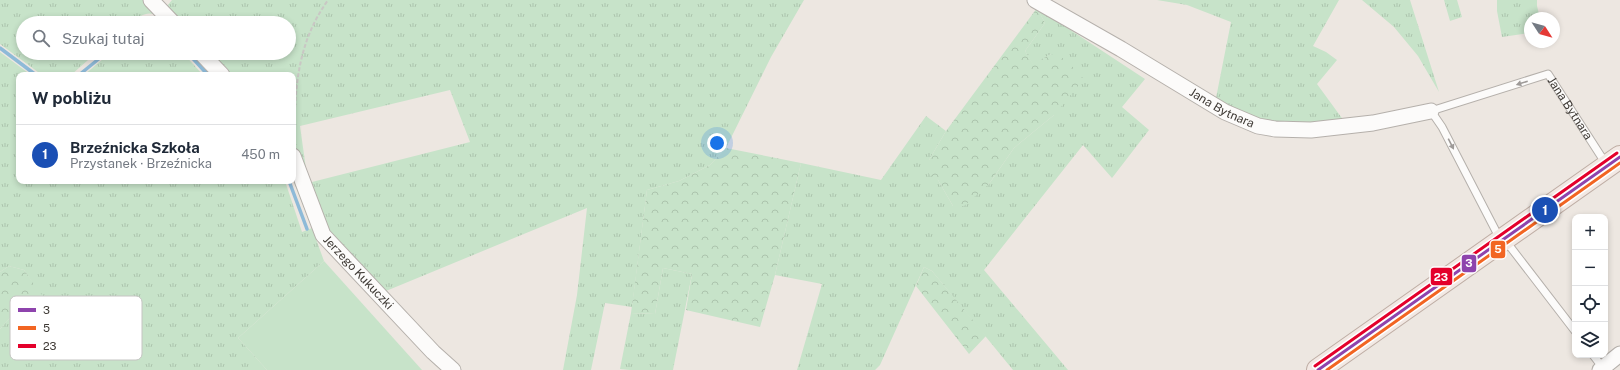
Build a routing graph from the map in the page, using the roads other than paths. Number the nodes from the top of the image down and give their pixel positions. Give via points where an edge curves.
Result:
1 (151, 0) edge
2 (1035, 0) edge
3 (166, 16) edge
4 (208, 60) edge
5 (219, 72) edge
6 (1431, 111) junction
7 (1614, 161) edge
8 (296, 162) edge
9 (1502, 240) junction
10 (1572, 327) edge
11 (1620, 354) edge
12 (1595, 358) edge
13 (1602, 369) edge
14 (453, 370) edge
15 (1318, 370) edge

1 - 3 street
2 - 6 street, Jana Bytnara via 1225,112 1258,126 1311,130 1373,123
4 - 5 street
7 -> 6 lane, Jana Bytnara via 1548,74
6 -> 9 lane
7 - 9 main road
8 - 14 street, Jerzego Kukuczki via 323,235
9 - 10 lane
9 - 15 main road
11 - 13 street
12 - 13 lane

